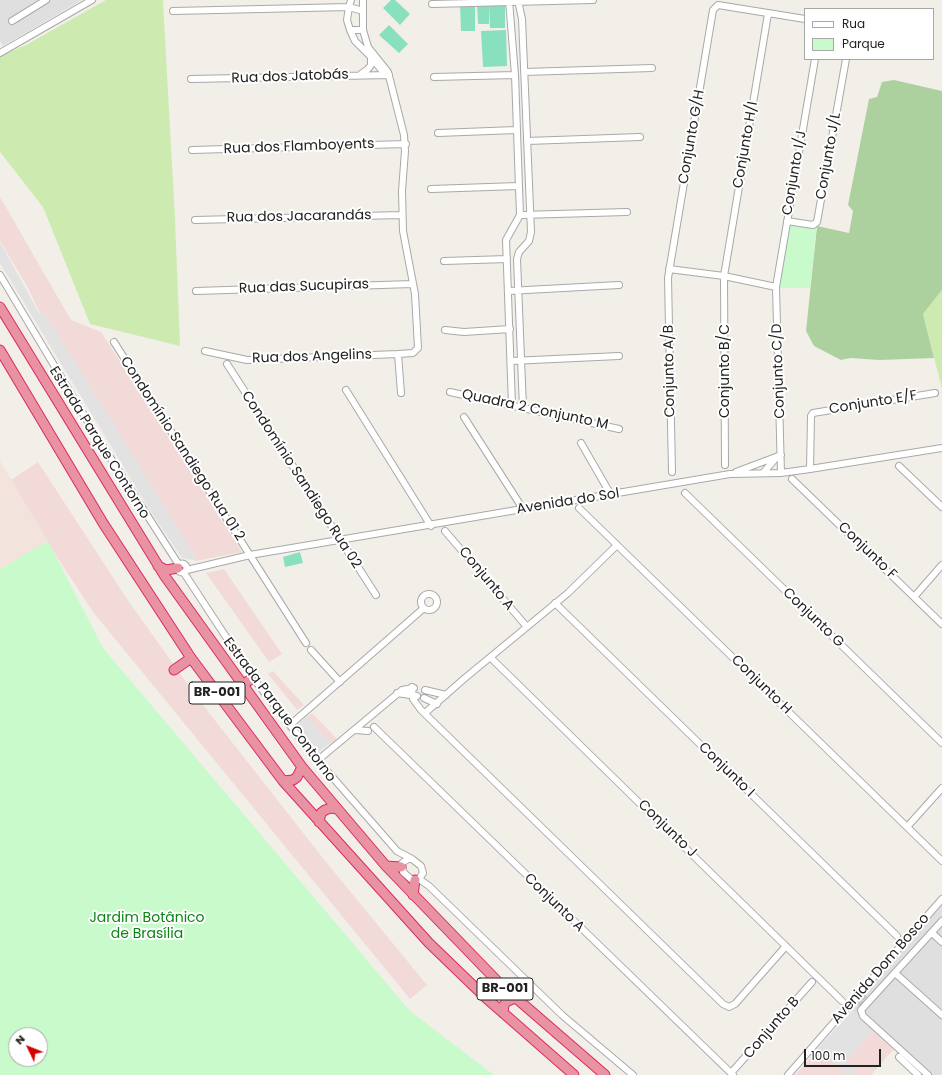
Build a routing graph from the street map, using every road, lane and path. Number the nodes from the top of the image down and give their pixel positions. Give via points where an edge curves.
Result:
1 (46, 0) edge
2 (90, 0) edge
3 (363, 0) edge
4 (594, 0) edge
5 (510, 1) edge
6 (519, 1) edge
7 (350, 3) edge
8 (432, 4) dead end
9 (173, 11) dead end
10 (363, 11) junction
11 (768, 14) junction
12 (804, 19) edge
13 (12, 22) dead end
14 (350, 30) junction
15 (363, 30) junction
16 (0, 53) edge
17 (370, 57) junction
18 (815, 60) edge
19 (846, 60) edge
20 (652, 68) dead end
21 (524, 72) junction
22 (363, 74) junction
23 (387, 74) junction
24 (515, 75) junction
25 (434, 76) dead end
26 (191, 79) dead end
27 (516, 100) junction
28 (525, 100) junction
29 (516, 130) junction
30 (438, 133) dead end
31 (640, 137) dead end
32 (527, 141) junction
33 (406, 144) junction
34 (192, 150) dead end
35 (528, 161) junction
36 (518, 162) junction
37 (518, 186) junction
38 (431, 189) dead end
39 (627, 212) dead end
40 (530, 214) junction
41 (402, 215) junction
42 (520, 215) junction
43 (195, 220) dead end
44 (787, 221) junction
45 (507, 259) junction
46 (444, 261) dead end
47 (670, 269) junction
48 (0, 275) edge
49 (724, 276) junction
50 (412, 284) junction
51 (619, 285) dead end
52 (776, 287) junction
53 (196, 291) dead end
54 (508, 291) junction
55 (519, 291) junction
56 (0, 308) edge
57 (510, 329) junction
58 (445, 330) dead end
59 (114, 342) dead end
60 (0, 350) edge
61 (205, 350) dead end
62 (398, 354) junction
63 (618, 356) dead end
64 (510, 361) junction
65 (522, 361) junction
66 (227, 364) dead end
67 (346, 390) dead end
68 (450, 392) dead end
69 (401, 393) dead end
70 (935, 393) dead end
71 (512, 405) junction
72 (523, 408) junction
73 (464, 417) dead end
74 (619, 429) dead end
75 (581, 443) dead end
76 (942, 448) edge
77 (779, 456) junction
78 (759, 464) junction
79 (725, 465) dead end
80 (899, 466) dead end
81 (810, 469) junction
82 (672, 472) dead end
83 (760, 473) junction
84 (781, 473) junction
85 (730, 474) junction
86 (792, 479) dead end
87 (685, 493) dead end
88 (611, 495) junction
89 (942, 507) edge
90 (579, 508) dead end
91 (523, 509) junction
92 (432, 526) junction
93 (445, 531) dead end
94 (340, 541) junction
95 (615, 543) junction
96 (250, 555) junction
97 (942, 565) edge
98 (158, 566) junction
99 (182, 569) junction
100 (169, 583) junction
101 (376, 595) dead end
102 (914, 597) junction
103 (555, 603) junction
104 (424, 608) dead end
105 (942, 624) edge
106 (526, 627) junction
107 (306, 643) dead end
108 (311, 650) dead end
109 (191, 658) junction
110 (491, 658) junction
111 (174, 670) dead end
112 (253, 678) junction
113 (340, 682) junction
114 (242, 685) junction
115 (425, 690) dead end
116 (398, 693) junction
117 (414, 695) junction
118 (446, 695) junction
119 (424, 698) dead end
120 (437, 704) junction
121 (425, 713) junction
122 (290, 725) junction
123 (371, 727) junction
124 (355, 730) junction
125 (942, 743) edge
126 (318, 760) junction
127 (302, 767) junction
128 (283, 781) junction
129 (942, 788) edge
130 (337, 809) junction
131 (319, 822) junction
132 (907, 827) junction
133 (397, 851) junction
134 (412, 859) junction
135 (942, 861) edge
136 (403, 863) junction
137 (386, 866) junction
138 (423, 873) junction
139 (417, 880) junction
140 (429, 886) junction
141 (413, 895) junction
142 (942, 899) edge
143 (942, 921) edge
144 (932, 933) junction
145 (898, 936) dead end
146 (942, 942) edge
147 (786, 946) junction
148 (895, 973) junction
149 (812, 982) dead end
150 (501, 985) junction
151 (485, 997) junction
152 (515, 998) junction
153 (842, 1001) dead end
154 (860, 1003) junction
155 (503, 1013) junction
156 (942, 1015) edge
157 (899, 1058) dead end
158 (732, 1074) edge
159 (574, 1075) edge
160 (604, 1075) edge
161 (633, 1075) edge
162 (788, 1075) edge
163 (918, 1075) edge
164 (928, 1075) edge

1 - 13 street
2 - 16 street
3 - 10 street
4 - 6 street
5 - 6 street
5 - 8 street
5 - 24 street
6 - 21 street
7 - 9 street
7 - 10 street
7 - 14 street via 347,20
10 - 15 street
11 - 12 street
11 - 47 street, Conjunto G/H via 718,6 713,10
11 - 49 street, Conjunto H/I
14 - 15 street
14 - 17 street via 355,41
15 - 23 street via 368,47
17 - 22 street via 371,65
17 - 23 street
18 - 44 street, Conjunto I/J
19 - 44 street, Conjunto J/L via 817,222 813,225
20 - 21 street
21 - 28 street
22 - 23 street, Rua dos Jatobás
22 - 26 street, Rua dos Jatobás
23 - 33 street
24 - 25 street
24 - 27 street
27 - 28 street
27 - 29 street
28 - 32 street
29 - 30 street
29 - 36 street
31 - 32 street
32 - 35 street
33 - 34 street, Rua dos Flamboyents
33 - 41 street
35 - 36 street
35 - 40 street
36 - 37 street
37 - 38 street
37 - 42 street
39 - 40 street
40 - 42 street
40 - 55 street via 531,237 518,255
41 - 43 street, Rua dos Jacarandás
41 - 50 street
42 - 45 street via 507,237
44 - 52 street, Conjunto I/J
45 - 46 street
45 - 54 street
47 - 49 street
47 - 82 street, Conjunto A/B via 668,287
48 - 99 street via 97,437
49 - 52 street
49 - 79 street, Conjunto B/C
50 - 53 street, Rua das Sucupiras
50 - 62 street, Rua dos Angelins via 417,305 418,348 413,353
51 - 55 street
52 - 77 street, Conjunto C/D
54 - 55 street
54 - 57 street
55 - 65 street
56 - 98 highway, Estrada Parque Contorno / BR-001
57 - 58 street via 464,332
57 - 64 street
59 - 96 street, Condomínio Sandiego Rua 01 2
60 - 109 highway, BR-001 via 103,523
61 - 62 street, Rua dos Angelins via 247,360
62 - 69 street
63 - 65 street
64 - 65 street
64 - 71 street
65 - 72 street
66 - 94 street, Condomínio Sandiego Rua 02
67 - 92 street
68 - 71 street, Quadra 2 Conjunto M
70 - 81 street, Conjunto E/F via 815,412 812,415
71 - 72 street, Quadra 2 Conjunto M
72 - 74 street, Quadra 2 Conjunto M
73 - 91 street
75 - 88 street
76 - 81 street, Avenida do Sol
77 - 78 street
77 - 83 street
77 - 84 street, Conjunto C/D
78 - 83 street via 756,467
78 - 85 street
80 - 89 street
81 - 84 street, Avenida do Sol
83 - 84 street, Avenida do Sol
83 - 85 street, Avenida do Sol
85 - 88 street, Avenida do Sol
86 - 102 street, Conjunto F
87 - 125 street, Conjunto G
88 - 91 street, Avenida do Sol
90 - 95 street, Conjunto H
91 - 92 street, Avenida do Sol
92 - 94 street, Avenida do Sol
93 - 106 street, Conjunto A
94 - 96 street, Avenida do Sol
94 - 101 street, Condomínio Sandiego Rua 02
95 - 103 street via 568,593
95 - 132 street, Conjunto H
96 - 99 street, Avenida do Sol
96 - 107 street, Condomínio Sandiego Rua 01 2
97 - 102 street
98 - 99 highway via 166,570
98 - 100 highway, Estrada Parque Contorno / BR-001
99 - 100 highway
99 - 112 street
100 - 114 highway, Estrada Parque Contorno / BR-001
102 - 105 street, Conjunto F
103 - 106 street
103 - 145 street, Conjunto I
104 - 113 street
106 - 110 street
108 - 113 street
109 - 111 highway
109 - 128 highway, BR-001
110 - 118 street
110 - 147 street, Conjunto J
112 - 114 highway
112 - 122 street
113 - 122 street
114 - 127 highway, Estrada Parque Contorno / BR-001
115 - 118 street
116 - 117 street
116 - 117 street via 414,688
116 - 123 street
117 - 121 street via 413,700
118 - 120 street
119 - 120 street
120 - 121 street
121 - 147 street via 723,1004 729,1007 734,1004
122 - 126 street
123 - 124 street
123 - 124 street
123 - 158 street, Conjunto A
124 - 126 street
126 - 133 street
127 - 128 highway via 293,780
127 - 130 highway, Estrada Parque Contorno / BR-001
128 - 131 highway, BR-001
129 - 132 street
130 - 131 highway via 325,810 321,813
130 - 137 highway, Estrada Parque Contorno / BR-001
131 - 151 highway, BR-001 via 429,943
132 - 135 street, Conjunto H
133 - 134 street
133 - 136 street
134 - 136 street
134 - 138 street via 421,866
136 - 137 highway
136 - 139 street via 405,875
137 - 141 highway, Estrada Parque Contorno / BR-001
138 - 139 street
138 - 140 street
139 - 140 street
139 - 141 highway
140 - 161 street via 536,991
141 - 150 highway, Estrada Parque Contorno / BR-001
142 - 154 street, Avenida Dom Bosco
143 - 144 street
144 - 146 street
144 - 148 street
147 - 153 street, Conjunto J
148 - 154 street
148 - 156 street
149 - 158 street, Conjunto B
150 - 151 highway via 494,996
150 - 152 highway, Estrada Parque Contorno / BR-001
151 - 155 highway, BR-001
152 - 155 highway via 506,1002
152 - 160 highway, Estrada Parque Contorno / BR-001
154 - 162 street, Avenida Dom Bosco
154 - 164 street via 863,1016
155 - 159 highway, BR-001
157 - 163 street

